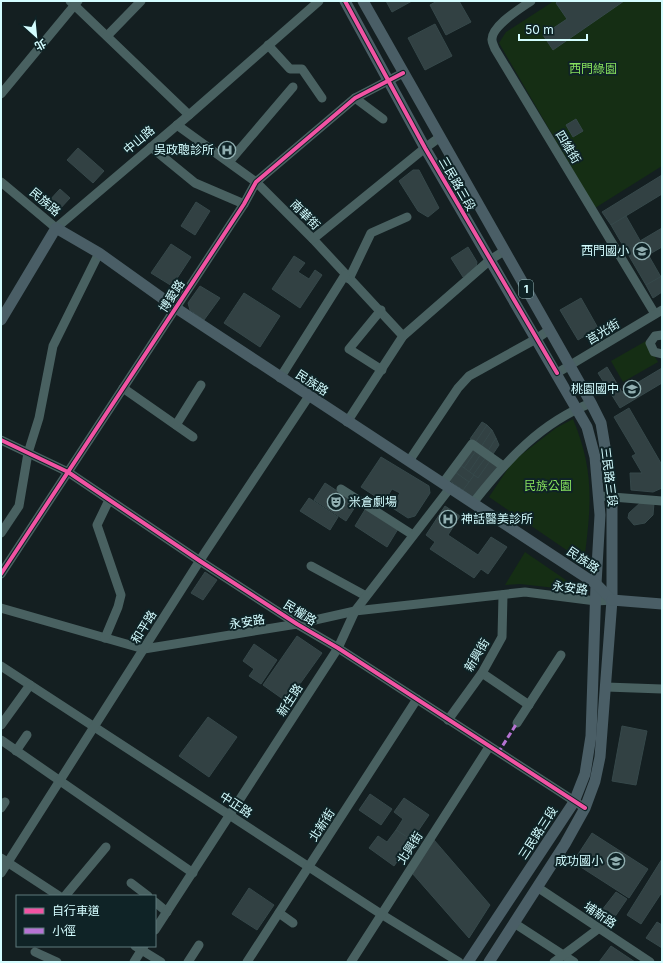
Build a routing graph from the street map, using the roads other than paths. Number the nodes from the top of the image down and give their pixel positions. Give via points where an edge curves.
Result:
1 (141, 1) edge
2 (319, 1) edge
3 (345, 1) edge
4 (363, 1) edge
5 (532, 1) edge
6 (74, 2) edge
7 (107, 36) junction
8 (268, 45) junction
9 (403, 73) junction
10 (387, 81) junction
11 (293, 87) dead end
12 (1, 94) edge
13 (322, 98) dead end
14 (355, 98) junction
15 (189, 115) junction
16 (383, 119) dead end
17 (177, 125) junction
18 (440, 137) junction
19 (151, 147) junction
20 (424, 148) junction
21 (229, 162) junction
22 (1, 182) edge
23 (256, 182) junction
24 (244, 204) junction
25 (407, 217) dead end
26 (56, 228) junction
27 (313, 239) junction
28 (504, 251) junction
29 (100, 253) junction
30 (490, 260) junction
31 (347, 277) junction
32 (176, 308) junction
33 (381, 310) junction
34 (659, 312) edge
35 (1, 320) edge
36 (645, 320) junction
37 (549, 330) junction
38 (658, 335) edge
39 (403, 336) junction
40 (536, 339) junction
41 (662, 354) edge
42 (569, 366) junction
43 (382, 370) junction
44 (557, 374) junction
45 (280, 378) junction
46 (201, 385) dead end
47 (123, 388) junction
48 (309, 396) junction
49 (590, 403) junction
50 (577, 408) junction
51 (347, 422) junction
52 (176, 425) junction
53 (193, 437) dead end
54 (1, 440) edge
55 (28, 453) junction
56 (409, 461) junction
57 (503, 466) junction
58 (68, 472) junction
59 (447, 485) junction
60 (341, 489) dead end
61 (600, 496) junction
62 (612, 498) junction
63 (110, 500) junction
64 (662, 501) edge
65 (473, 503) junction
66 (1, 533) edge
67 (413, 535) junction
68 (200, 561) junction
69 (311, 566) dead end
70 (2, 567) edge
71 (596, 584) junction
72 (503, 594) junction
73 (366, 596) junction
74 (612, 600) junction
75 (596, 601) junction
76 (662, 604) edge
77 (1, 608) edge
78 (355, 611) junction
79 (297, 624) junction
80 (105, 638) junction
81 (338, 648) junction
82 (144, 649) junction
83 (561, 655) dead end
84 (1, 666) edge
85 (482, 673) junction
86 (30, 685) junction
87 (606, 687) junction
88 (662, 689) edge
89 (417, 699) junction
90 (529, 704) junction
91 (448, 720) junction
92 (517, 723) dead end
93 (1, 725) edge
94 (95, 726) junction
95 (26, 735) dead end
96 (1, 740) edge
97 (489, 747) junction
98 (16, 751) junction
99 (60, 781) junction
100 (574, 802) junction
101 (585, 808) junction
102 (230, 816) junction
103 (106, 847) dead end
104 (4, 860) edge
105 (309, 867) junction
106 (1, 872) edge
107 (193, 873) junction
108 (131, 883) dead end
109 (538, 887) junction
110 (57, 895) edge
111 (67, 895) edge
112 (147, 895) edge
113 (156, 903) edge
114 (167, 912) junction
115 (279, 913) junction
116 (381, 914) junction
117 (293, 923) dead end
118 (514, 923) junction
119 (156, 928) edge
120 (598, 929) junction
121 (198, 945) dead end
122 (141, 947) edge
123 (35, 952) dead end
124 (563, 954) junction
125 (57, 962) edge
126 (134, 962) edge
127 (160, 962) edge
128 (188, 962) edge
129 (247, 962) edge
130 (351, 962) edge
131 (459, 962) edge
132 (468, 962) edge
133 (489, 962) edge
134 (554, 962) edge
135 (574, 962) edge
136 (650, 962) edge

1 - 7 street
2 - 8 street, 中山路
3 - 10 main road, 三民路三段 / 1
4 - 9 main road, 三民路三段 / 1
5 - 34 street, 四維街 via 502,22 495,31 492,39 495,49
6 - 7 street
6 - 12 street
7 - 15 street
8 - 13 street via 290,69 302,69
8 - 15 street, 中山路
9 - 10 street, 博愛路
9 - 18 main road, 三民路三段 / 1
10 - 14 street, 博愛路
10 - 20 main road, 三民路三段 / 1
11 - 21 street
14 - 16 street
14 - 23 street, 博愛路
15 - 17 street, 中山路
17 - 19 street, 中山路
17 - 21 street, 南華街
18 - 20 street
18 - 28 main road, 三民路三段 / 1
19 - 24 street via 195,183
19 - 26 street, 中山路
20 - 27 street
20 - 30 main road, 三民路三段 / 1
21 - 23 street, 南華街
22 - 26 street, 民族路
23 - 24 street, 博愛路
23 - 27 street, 南華街
24 - 32 street, 博愛路
25 - 31 street via 371,233
26 - 29 main road, 民族路
26 - 35 main road, 中山路
27 - 31 street, 南華街
28 - 30 street
28 - 37 main road, 三民路三段 / 1
29 - 32 main road, 民族路
29 - 55 street via 54,346 39,418
30 - 39 street
30 - 40 main road, 三民路三段 / 1
31 - 33 street, 南華街
31 - 45 street
32 - 45 main road, 民族路
32 - 47 street, 博愛路
33 - 39 street, 南華街
33 - 43 street via 349,349
34 - 36 street, 莒光街
36 - 38 street
36 - 42 street, 莒光街
37 - 40 street
37 - 42 main road, 三民路三段 / 1
38 - 41 street via 651,340 650,347 654,352
39 - 43 street
40 - 44 main road, 三民路三段 / 1
40 - 56 street via 469,376 458,388
42 - 44 street, 莒光街
42 - 49 main road, 三民路三段 / 1
43 - 51 street
44 - 50 main road, 三民路三段 / 1
45 - 48 main road, 民族路
46 - 52 street
47 - 52 street
47 - 58 street, 博愛路
48 - 51 main road, 民族路
48 - 68 street, 和平路
49 - 50 street
49 - 62 main road, 三民路三段 / 1 via 601,424
50 - 57 street via 542,430
50 - 61 main road, 三民路三段 / 1 via 587,427 595,457
51 - 56 main road, 民族路
52 - 53 street
54 - 55 street, 民權路
55 - 58 street, 民權路
55 - 66 street via 19,506
56 - 59 main road, 民族路
57 - 59 street, 新生路 via 472,444
57 - 65 street
58 - 63 street, 民權路
58 - 70 street, 博愛路
59 - 65 main road, 民族路
59 - 67 street, 新生路
60 - 67 street
61 - 62 street
61 - 71 main road, 三民路三段 / 1
62 - 64 street
62 - 74 main road, 三民路三段 / 1
63 - 68 street, 民權路
63 - 80 street via 97,525 121,595
65 - 71 main road, 民族路
67 - 73 street, 新生路
68 - 79 street, 民權路
68 - 82 street, 和平路
69 - 73 street
71 - 74 main road, 民族路
71 - 75 main road, 三民路三段 / 1
72 - 75 street, 永安路 via 525,592
72 - 78 street, 永安路
72 - 85 street, 新興街 via 502,637
73 - 78 street, 新生路
74 - 75 street, 永安路
74 - 76 main road, 永安路
74 - 87 main road, 三民路三段 / 1
75 - 100 main road, 三民路三段 / 1 via 590,736 585,774
77 - 80 street, 永安路
78 - 79 street, 永安路
78 - 81 street, 新生路
79 - 81 street, 民權路
79 - 82 street, 永安路
80 - 82 street, 永安路
81 - 89 street, 民權路
81 - 102 street, 新生路
82 - 94 street, 和平路
83 - 90 street
84 - 86 street, 中正路
85 - 90 street
85 - 91 street, 新興街
86 - 93 street
86 - 94 street, 中正路
87 - 88 street
87 - 101 main road, 三民路三段 / 1 via 600,757
89 - 91 street, 民權路
89 - 105 street, 北新街
90 - 92 street
91 - 97 street, 民權路
94 - 99 street, 和平路
94 - 102 street, 中正路
95 - 98 street
96 - 98 street
97 - 100 street, 民權路
97 - 116 street, 北興街
98 - 99 street
99 - 104 street, 和平路
99 - 107 street
100 - 101 street, 民權路
100 - 132 main road, 三民路三段 / 1
101 - 109 main road, 三民路三段 / 1
102 - 105 street, 中正路
102 - 107 street, 新生路
103 - 111 street
104 - 106 street, 和平路
104 - 110 street
105 - 115 street, 北新街
105 - 116 street, 中正路
107 - 114 street, 新生路
108 - 112 street
109 - 118 main road, 三民路三段 / 1
109 - 120 street, 埔新路
113 - 114 street
114 - 119 street, 新生路
115 - 117 street
115 - 129 street, 北新街
116 - 130 street, 北興街
116 - 131 street, 中正路
118 - 124 street
118 - 133 main road, 三民路三段 / 1
120 - 124 street
120 - 136 street, 埔新路
121 - 128 street
122 - 126 street
122 - 127 street
123 - 125 street
124 - 134 street
124 - 135 street

